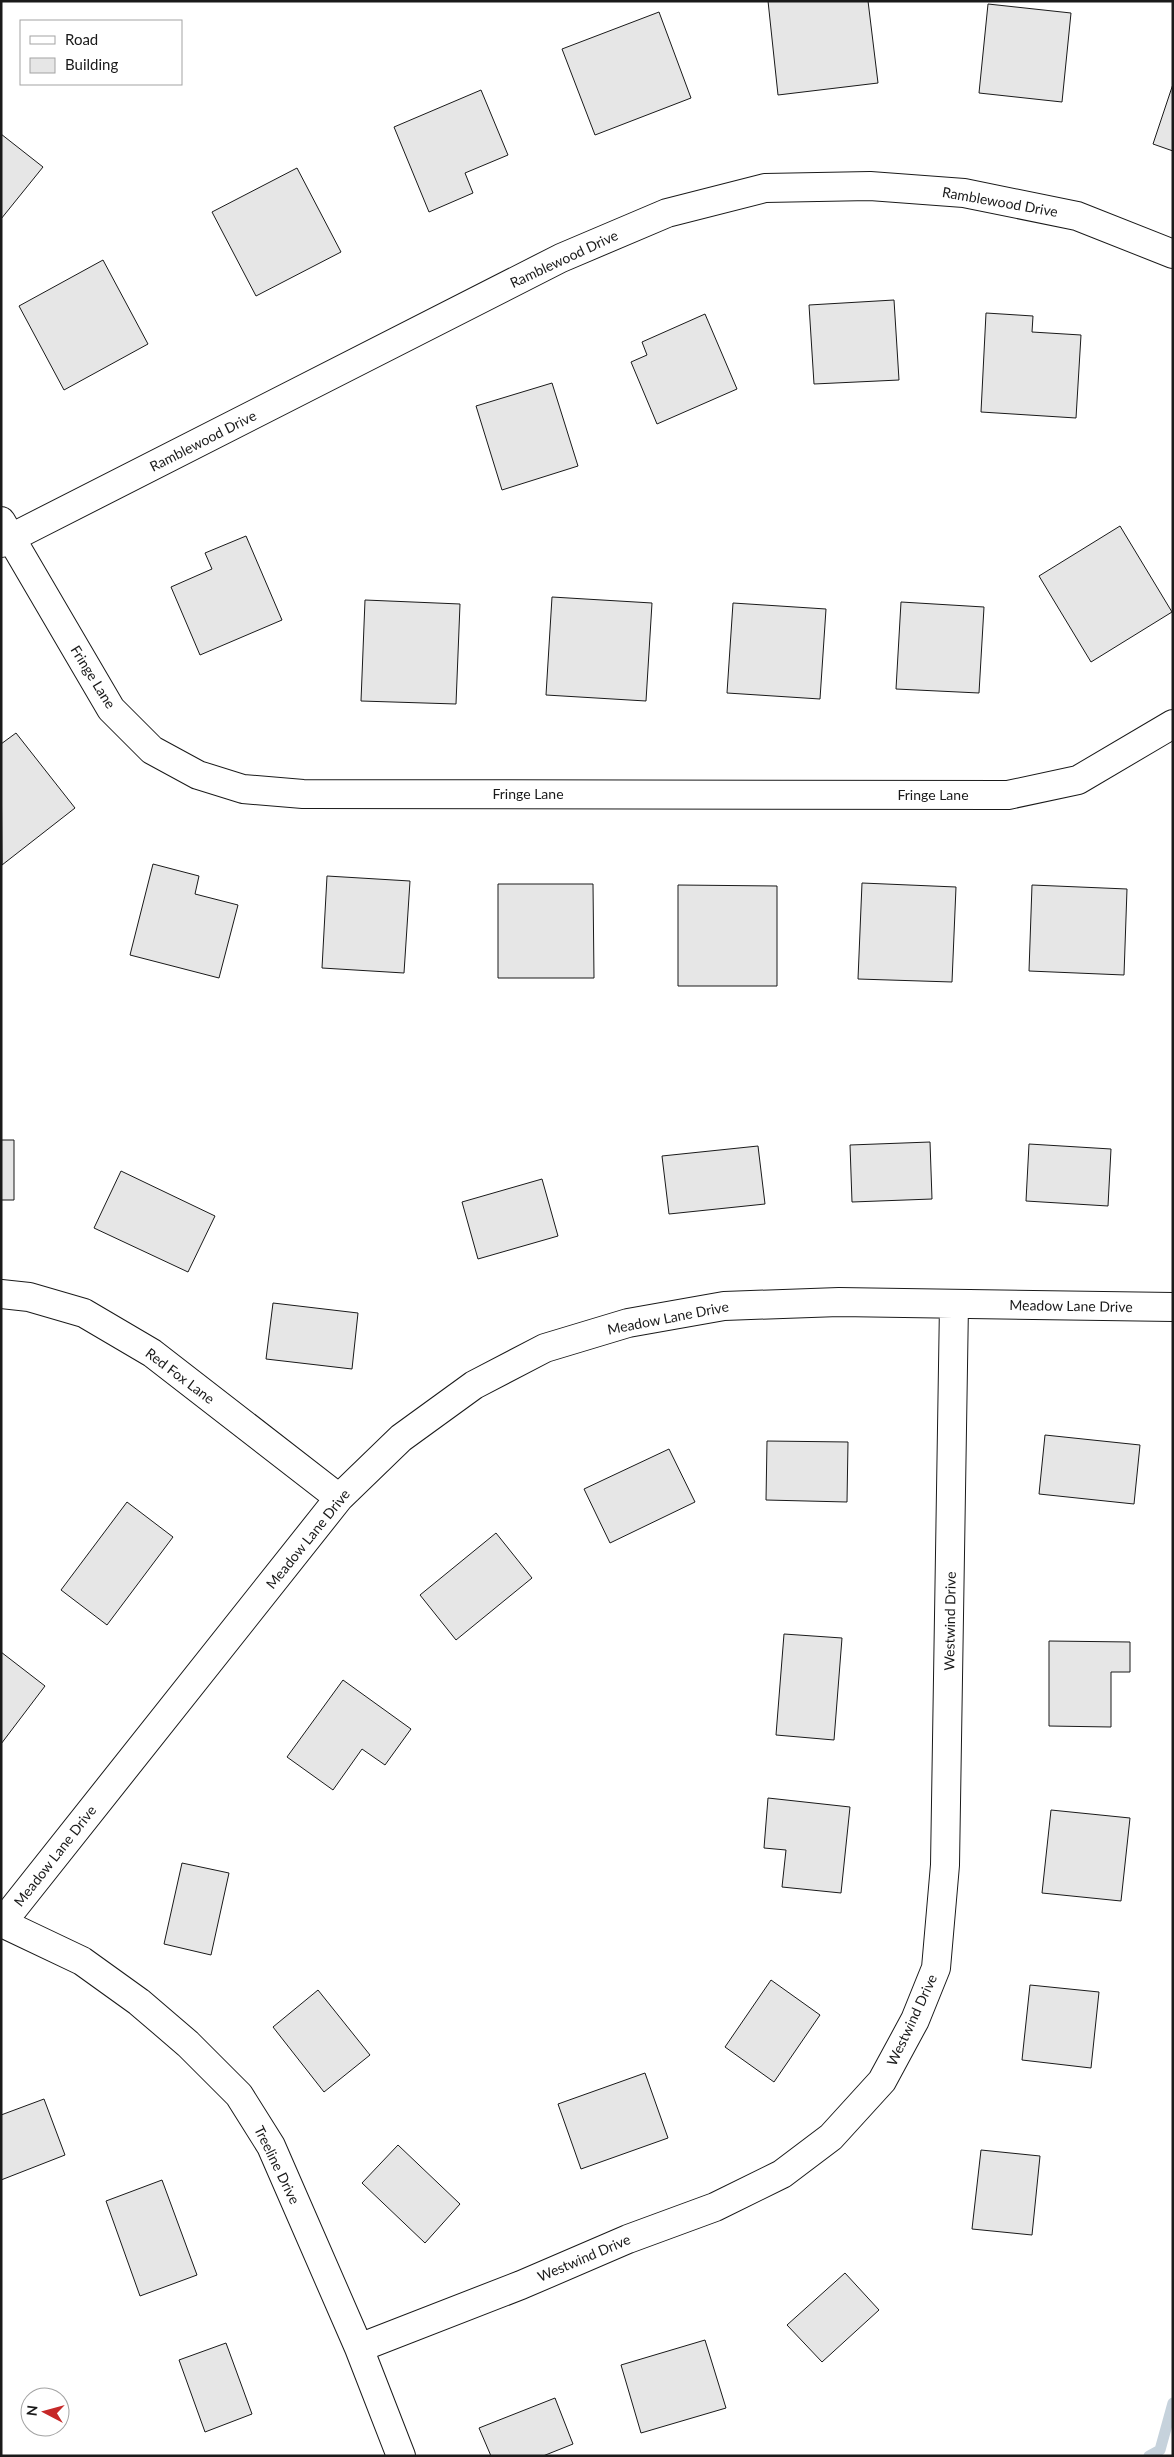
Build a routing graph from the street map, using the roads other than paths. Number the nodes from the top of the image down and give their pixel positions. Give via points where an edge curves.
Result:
1 (1173, 254) edge
2 (4, 535) edge
3 (1173, 724) edge
4 (1, 1294) edge
5 (954, 1304) junction
6 (1173, 1308) edge
7 (339, 1498) junction
8 (2, 1923) edge
9 (359, 2348) junction
10 (401, 2456) edge

1 - 2 street, Ramblewood Drive via 1076,216 964,193 870,186 765,188 667,213 561,258
2 - 3 street, Fringe Lane via 111,709 152,750 198,775 243,789 303,794 1008,795 1078,780
4 - 7 street, Red Fox Lane via 28,1297 84,1313 152,1353
5 - 6 street, Meadow Lane Drive
5 - 7 street, Meadow Lane Drive via 839,1302 724,1306 628,1323 545,1348 474,1385 401,1438
5 - 9 street, Westwind Drive via 944,1865 936,1968 915,2020 882,2081 831,2137 782,2174 715,2207
7 - 8 street, Meadow Lane Drive
8 - 9 street, Treeline Drive via 82,1961 139,2002 188,2044 239,2095 271,2146
9 - 10 street, Treeline Drive

